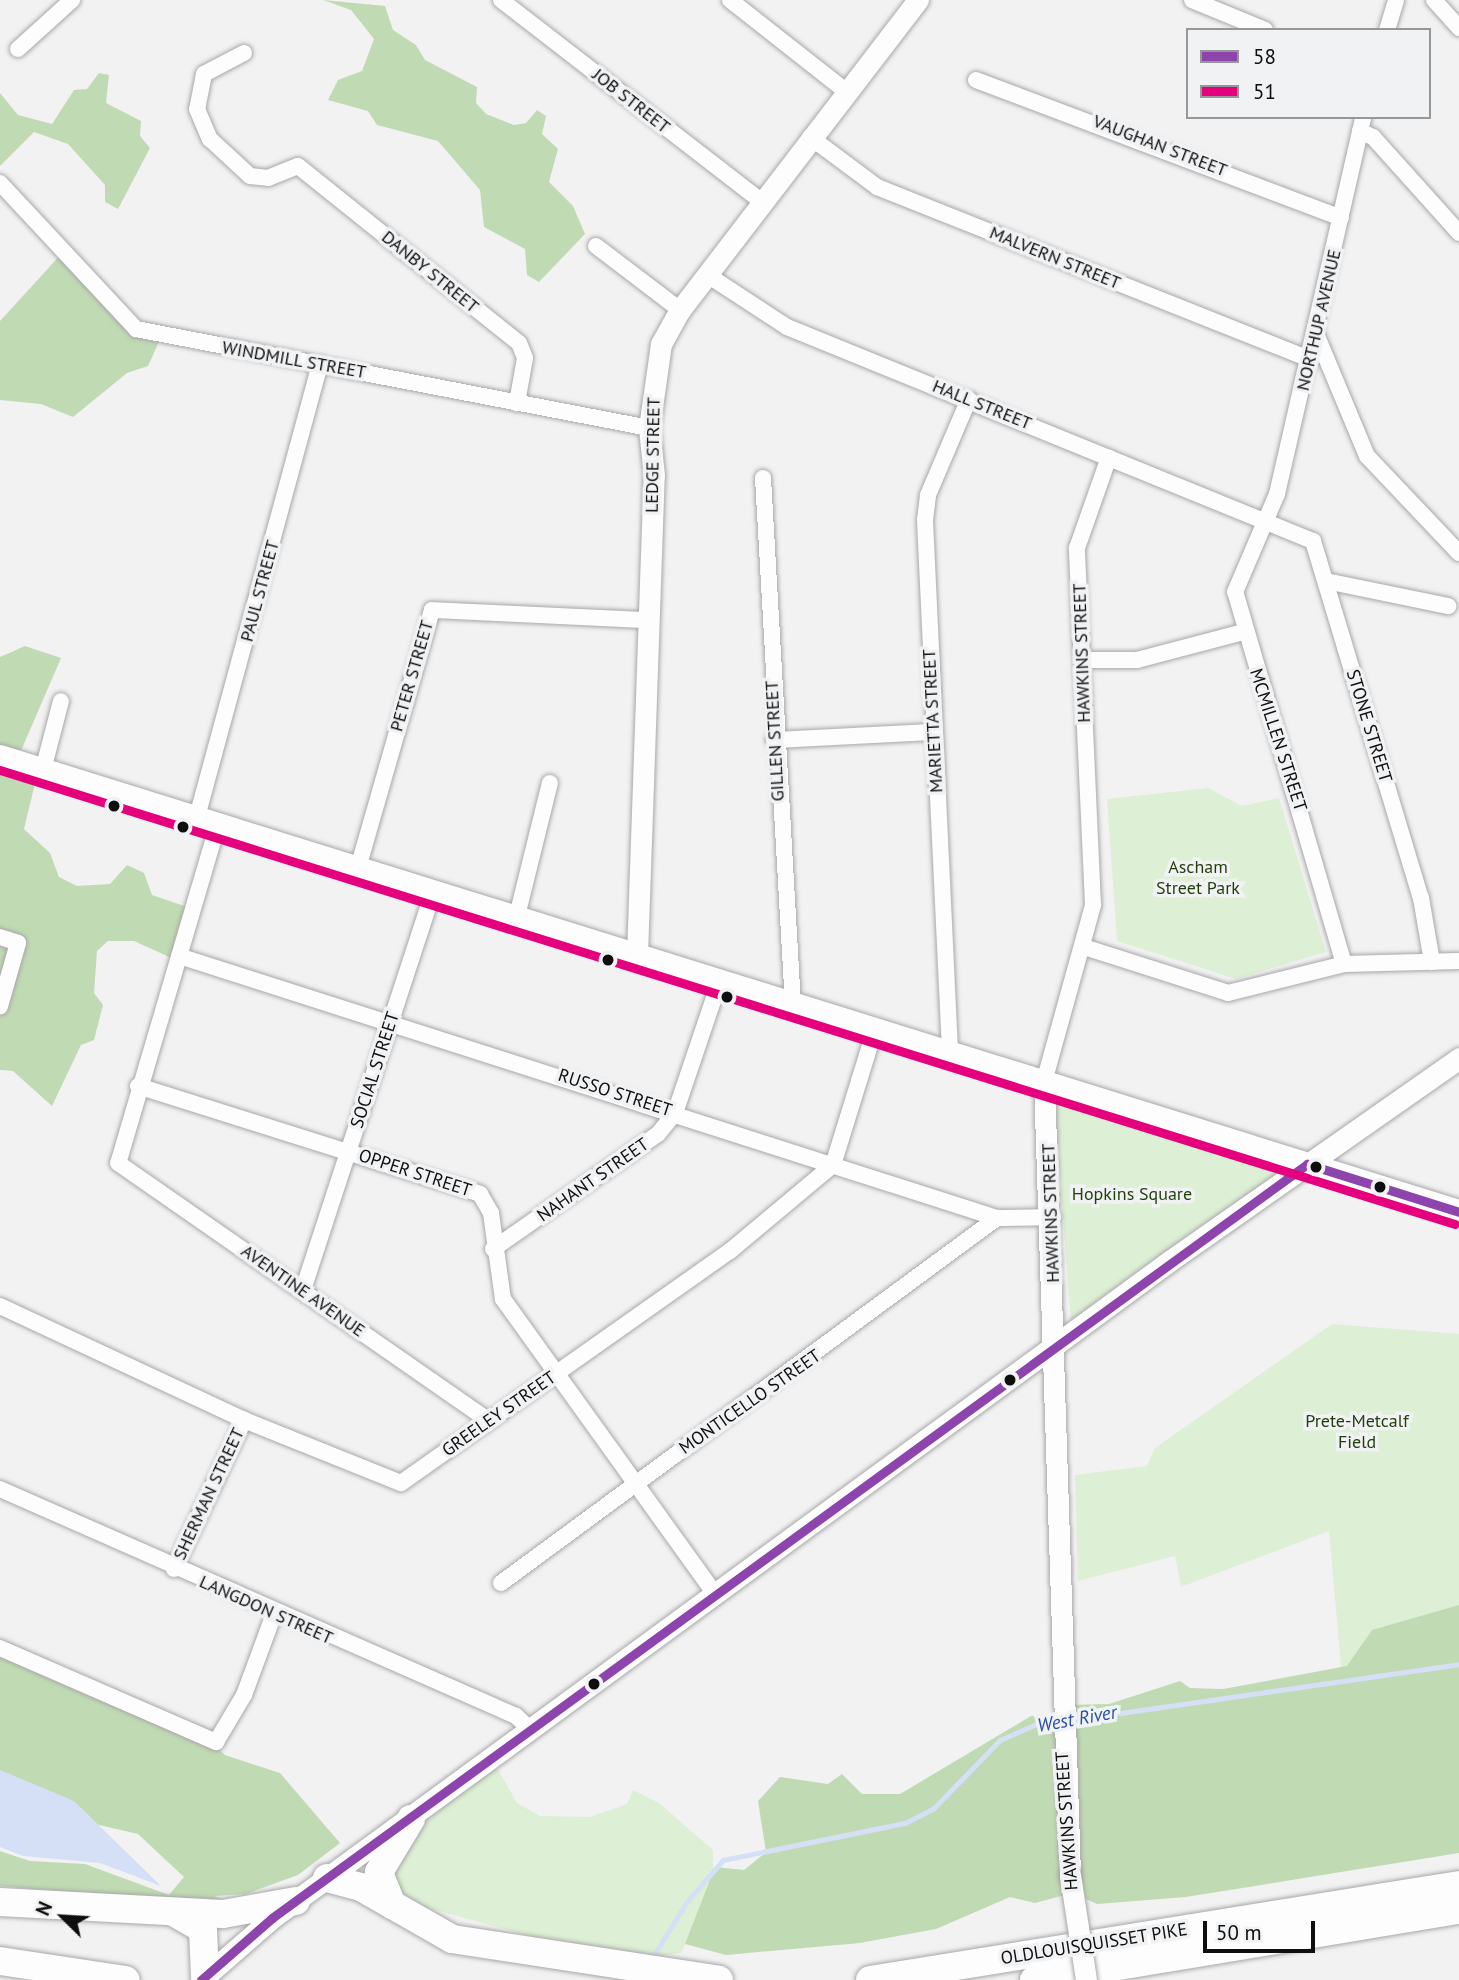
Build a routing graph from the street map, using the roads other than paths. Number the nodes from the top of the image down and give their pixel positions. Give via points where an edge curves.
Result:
1 (72, 0) edge
2 (501, 0) edge
3 (730, 0) edge
4 (918, 0) edge
5 (1192, 0) edge
6 (1396, 0) edge
7 (1434, 0) edge
8 (1260, 28) edge
9 (1388, 28) edge
10 (1459, 28) edge
11 (18, 50) dead end
12 (244, 53) dead end
13 (976, 80) dead end
14 (848, 92) junction
15 (1361, 124) edge
16 (810, 137) junction
17 (0, 183) edge
18 (762, 202) junction
19 (1341, 218) junction
20 (1459, 233) edge
21 (596, 246) dead end
22 (706, 274) junction
23 (680, 310) junction
24 (1317, 336) junction
25 (1311, 360) junction
26 (320, 364) junction
27 (969, 399) junction
28 (517, 403) junction
29 (649, 428) junction
30 (1109, 457) junction
31 (763, 478) dead end
32 (1266, 520) junction
33 (1459, 553) edge
34 (1326, 581) junction
35 (1448, 606) dead end
36 (646, 620) junction
37 (1244, 632) junction
38 (1082, 660) junction
39 (61, 701) dead end
40 (933, 732) junction
41 (774, 740) junction
42 (0, 757) edge
43 (43, 770) junction
44 (551, 783) dead end
45 (207, 820) junction
46 (358, 867) junction
47 (434, 890) junction
48 (517, 916) junction
49 (0, 937) edge
50 (1084, 947) junction
51 (637, 955) junction
52 (178, 956) junction
53 (1459, 961) edge
54 (1432, 962) junction
55 (1344, 964) junction
56 (720, 981) junction
57 (793, 1004) junction
58 (0, 1006) edge
59 (391, 1022) junction
60 (875, 1029) junction
61 (950, 1051) junction
62 (1459, 1058) edge
63 (1044, 1082) junction
64 (138, 1086) junction
65 (675, 1113) junction
66 (347, 1150) junction
67 (118, 1163) joint
68 (1307, 1164) junction
69 (833, 1165) junction
70 (1459, 1212) edge
71 (1053, 1217) junction
72 (997, 1218) junction
73 (493, 1249) junction
74 (303, 1290) junction
75 (0, 1306) edge
76 (1053, 1348) junction
77 (557, 1373) junction
78 (244, 1420) junction
79 (488, 1420) junction
80 (636, 1482) junction
81 (0, 1489) edge
82 (174, 1569) junction
83 (501, 1583) dead end
84 (715, 1594) junction
85 (274, 1614) junction
86 (0, 1648) edge
87 (531, 1730) junction
88 (411, 1819) junction
89 (327, 1878) junction
90 (1459, 1885) edge
91 (296, 1901) junction
92 (0, 1902) edge
93 (392, 1905) junction
94 (1459, 1910) edge
95 (174, 1913) junction
96 (0, 1961) edge
97 (203, 1978) edge
98 (126, 1980) edge
99 (719, 1980) edge
100 (870, 1980) edge
101 (1034, 1980) edge
102 (1086, 1980) edge

1 - 11 street
2 - 18 street, JOB STREET
3 - 14 street
4 - 14 street, LEDGE STREET
5 - 8 street
6 - 9 street
7 - 10 street
12 - 28 street, DANBY STREET via 204,74 197,109 203,127 250,176 268,178 291,164 519,343 525,358
13 - 19 street, VAUGHAN STREET
14 - 16 street, LEDGE STREET
15 - 19 street, NORTHUP AVENUE
15 - 20 street
16 - 18 street, LEDGE STREET
16 - 25 street, MALVERN STREET via 877,187
17 - 26 street, WINDMILL STREET via 130,326
18 - 22 street, LEDGE STREET
19 - 24 street, NORTHUP AVENUE
21 - 23 street
22 - 23 street, LEDGE STREET
22 - 27 street, HALL STREET via 787,327
23 - 29 street, LEDGE STREET via 661,344
24 - 25 street, NORTHUP AVENUE
24 - 33 street via 1367,456
25 - 32 street, NORTHUP AVENUE
26 - 28 street, WINDMILL STREET
26 - 45 street, PAUL STREET
27 - 30 street, HALL STREET
27 - 40 street, MARIETTA STREET via 925,505
28 - 29 street, WINDMILL STREET
29 - 36 street, LEDGE STREET via 654,475
30 - 32 street, HALL STREET
30 - 38 street, HAWKINS STREET via 1079,537
31 - 41 street, GILLEN STREET
32 - 34 street, STONE STREET via 1313,541
32 - 37 street, MCMILLEN STREET via 1235,592
34 - 35 street
34 - 54 street, STONE STREET via 1421,898
36 - 46 street, PETER STREET via 432,610
36 - 51 street, LEDGE STREET
37 - 38 street via 1137,660
37 - 55 street, MCMILLEN STREET
38 - 50 street, HAWKINS STREET via 1093,905
39 - 43 street
40 - 41 street
40 - 61 street, MARIETTA STREET
41 - 57 street, GILLEN STREET
42 - 43 main road
43 - 45 main road
44 - 48 street
45 - 46 main road
45 - 52 street, PAUL STREET
46 - 47 main road
47 - 48 main road
47 - 59 street, SOCIAL STREET
48 - 51 main road
49 - 58 street via 18,943
50 - 55 street via 1228,993
50 - 63 street, HAWKINS STREET
51 - 56 main road
52 - 59 street, RUSSO STREET
52 - 64 street, PAUL STREET
53 - 54 street
54 - 55 street
56 - 57 main road
56 - 65 street, NAHANT STREET
57 - 60 main road
59 - 65 street, RUSSO STREET
59 - 66 street, SOCIAL STREET
60 - 61 main road
60 - 69 street
61 - 63 main road
62 - 68 street
63 - 68 main road
63 - 71 street, HAWKINS STREET
64 - 66 street, OPPER STREET
64 - 67 street, PAUL STREET
65 - 69 street, RUSSO STREET
65 - 73 street, NAHANT STREET via 658,1135
66 - 73 street, OPPER STREET via 480,1194 491,1213
66 - 74 street, SOCIAL STREET
67 - 74 street, AVENTINE AVENUE
68 - 70 main road
68 - 76 street
69 - 72 street, RUSSO STREET
69 - 77 street, GREELEY STREET via 730,1251
71 - 72 street, RUSSO STREET
71 - 76 street, HAWKINS STREET
72 - 80 street, MONTICELLO STREET via 836,1343
73 - 77 street, OPPER STREET via 503,1299
74 - 79 street, AVENTINE AVENUE
75 - 78 street, GREELEY STREET
76 - 84 street
76 - 102 street, HAWKINS STREET, bridge via 1061,1721 1070,1875
77 - 79 street, GREELEY STREET
77 - 80 street, OPPER STREET
78 - 79 street, GREELEY STREET via 393,1484
78 - 82 street, SHERMAN STREET
80 - 83 street, MONTICELLO STREET
80 - 84 street, OPPER STREET
81 - 82 street, LANGDON STREET
82 - 85 street, LANGDON STREET
84 - 87 street
85 - 86 street via 220,1741 206,1741
85 - 87 street, LANGDON STREET via 516,1716
87 - 88 street
88 - 89 street
88 - 93 highway via 379,1872
89 - 91 street
89 - 93 highway
90 - 100 highway, OLDLOUISQUISSET PIKE
91 - 95 highway via 223,1914
91 - 97 street
92 - 95 highway
93 - 99 highway via 452,1939 491,1948
94 - 101 highway
95 - 97 highway via 203,1929
96 - 98 highway

